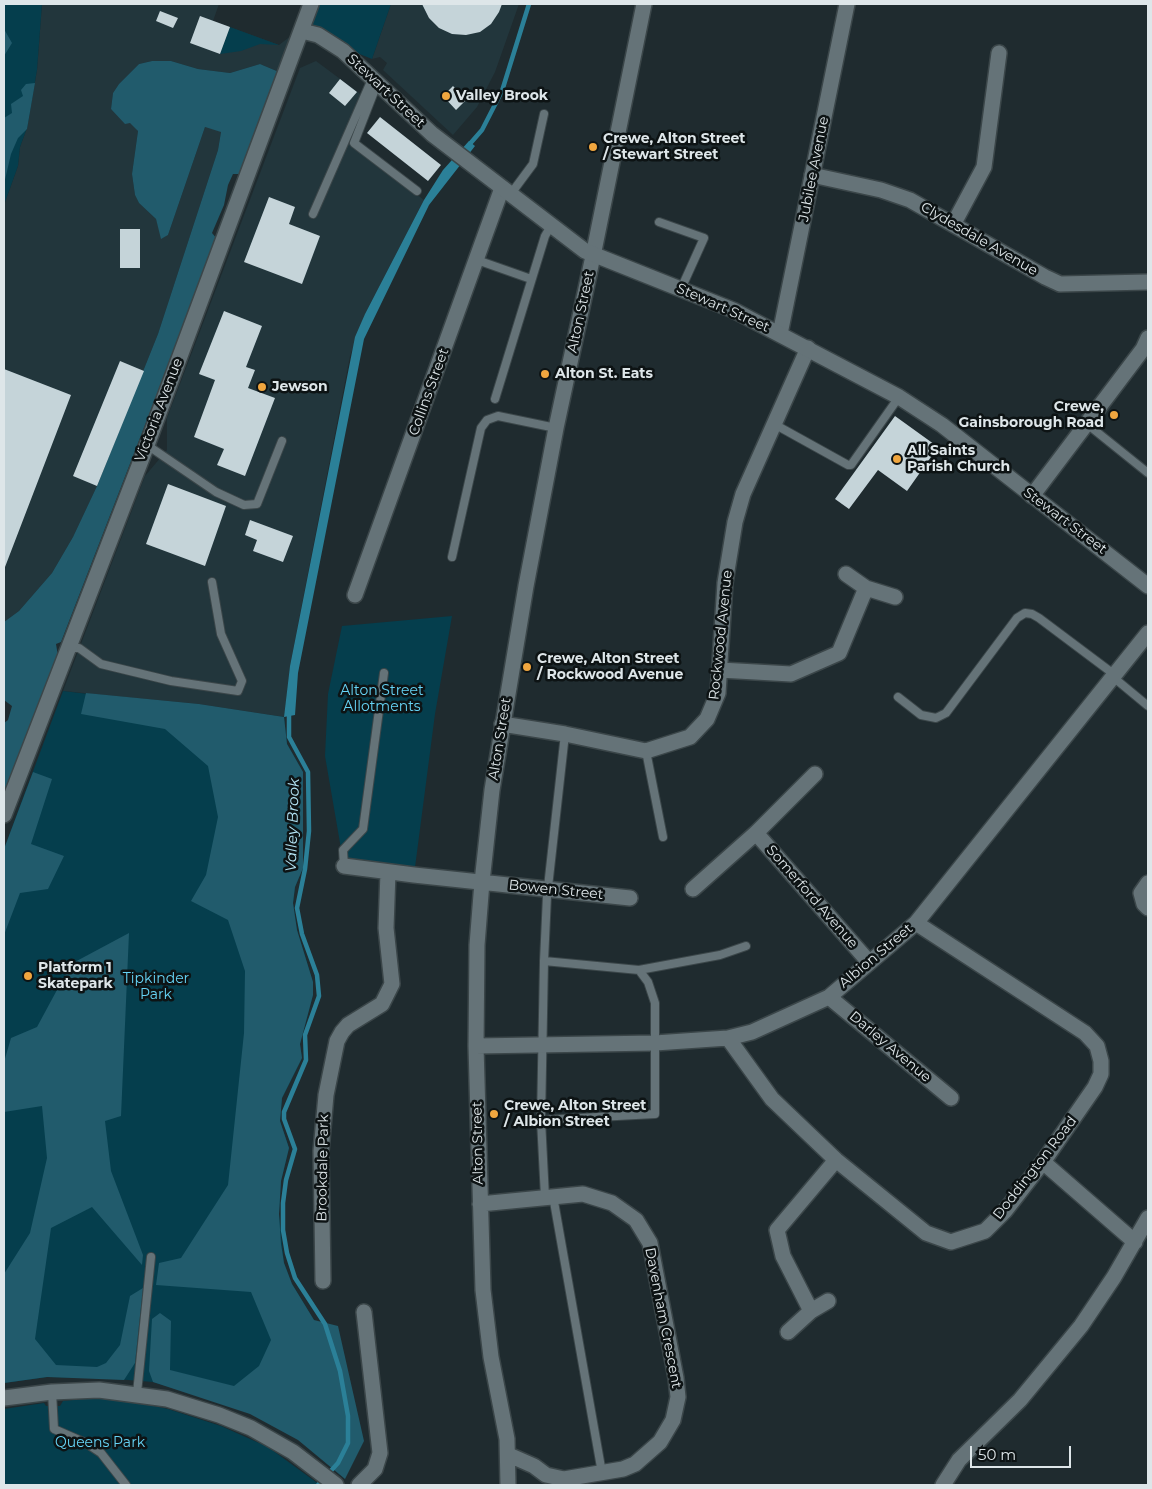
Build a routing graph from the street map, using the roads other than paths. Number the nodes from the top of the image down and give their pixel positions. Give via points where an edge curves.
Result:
1 (310, 4) edge
2 (644, 4) edge
3 (847, 4) edge
4 (302, 31) junction
5 (999, 53) dead end
6 (375, 82) junction
7 (544, 114) dead end
8 (812, 175) junction
9 (417, 191) dead end
10 (506, 191) junction
11 (313, 214) dead end
12 (659, 222) dead end
13 (954, 223) junction
14 (550, 226) junction
15 (594, 256) junction
16 (477, 260) junction
17 (531, 279) junction
18 (1148, 282) edge
19 (681, 289) junction
20 (780, 334) junction
21 (1148, 338) edge
22 (808, 348) junction
23 (899, 397) junction
24 (495, 399) dead end
25 (774, 424) junction
26 (1087, 424) junction
27 (556, 428) junction
28 (282, 441) dead end
29 (146, 445) junction
30 (1148, 473) edge
31 (1032, 496) junction
32 (452, 557) dead end
33 (846, 574) dead end
34 (212, 582) dead end
35 (1148, 586) edge
36 (866, 588) junction
37 (355, 595) dead end
38 (895, 597) dead end
39 (1148, 633) edge
40 (68, 643) junction
41 (720, 670) junction
42 (384, 673) dead end
43 (1114, 676) junction
44 (898, 697) dead end
45 (1148, 706) edge
46 (502, 724) junction
47 (564, 734) junction
48 (646, 751) junction
49 (815, 774) dead end
50 (4, 815) edge
51 (756, 833) junction
52 (663, 837) dead end
53 (344, 866) joint
54 (388, 872) junction
55 (482, 882) junction
56 (1148, 883) edge
57 (548, 890) junction
58 (693, 890) dead end
59 (630, 898) dead end
60 (1148, 908) edge
61 (916, 923) junction
62 (746, 946) dead end
63 (544, 961) junction
64 (868, 961) junction
65 (639, 970) junction
66 (829, 997) junction
67 (728, 1038) junction
68 (655, 1043) junction
69 (542, 1045) junction
70 (476, 1046) junction
71 (951, 1098) dead end
72 (541, 1120) junction
73 (836, 1160) junction
74 (1043, 1162) junction
75 (549, 1197) junction
76 (480, 1204) junction
77 (1148, 1218) edge
78 (1135, 1242) junction
79 (151, 1258) dead end
80 (322, 1281) dead end
81 (828, 1301) dead end
82 (811, 1310) junction
83 (364, 1312) dead end
84 (788, 1332) dead end
85 (52, 1392) junction
86 (138, 1394) junction
87 (4, 1398) edge
88 (509, 1455) junction
89 (602, 1473) junction
90 (336, 1484) edge
91 (126, 1485) edge
92 (359, 1485) edge
93 (508, 1485) edge
94 (943, 1485) edge

1 - 4 street, Victoria Avenue
2 - 15 street, Alton Street
3 - 8 street, Jubilee Avenue
4 - 6 street, Stewart Street via 331,43
4 - 29 street, Victoria Avenue
5 - 13 street via 984,167
6 - 9 lane via 354,143
6 - 10 street, Stewart Street via 451,150
6 - 11 lane
7 - 10 lane via 533,164
8 - 13 street, Clydesdale Avenue via 895,194
8 - 20 street, Jubilee Avenue
10 - 14 street, Stewart Street
10 - 16 street, Collins Street
12 - 19 lane via 704,238
13 - 18 street, Clydesdale Avenue via 1060,284
14 - 15 street, Stewart Street
14 - 17 lane
15 - 19 street, Stewart Street
15 - 27 street, Alton Street
16 - 17 lane
16 - 37 street, Collins Street
17 - 24 lane
19 - 20 street, Stewart Street
20 - 22 street, Stewart Street
21 - 26 street
22 - 23 street, Stewart Street
22 - 25 street, Rockwood Avenue
23 - 25 lane via 851,465
23 - 31 street, Stewart Street via 942,424
25 - 41 street, Rockwood Avenue via 743,494 735,522 725,583
26 - 30 lane
26 - 31 street
27 - 32 lane via 498,416 481,428
27 - 46 street, Alton Street
28 - 29 lane via 257,504 244,505 209,488
29 - 40 street, Victoria Avenue
31 - 35 street, Stewart Street
33 - 36 street
34 - 40 lane via 221,634 242,681 238,691 171,681 102,664
36 - 38 street
36 - 41 street via 838,653 791,674
39 - 43 street, Albion Street
40 - 50 street, Victoria Avenue
41 - 48 street, Rockwood Avenue via 716,702 701,727 690,737
42 - 53 lane via 364,829 343,850
43 - 44 lane via 1039,618 1025,614 1017,618 940,716 921,716
43 - 45 lane
43 - 61 street, Albion Street
46 - 47 street, Rockwood Avenue
46 - 55 street, Alton Street
47 - 48 street, Rockwood Avenue
47 - 57 lane
48 - 52 lane
49 - 51 street, Somerford Avenue
51 - 58 street, Somerford Avenue
51 - 64 street, Somerford Avenue
53 - 54 street
54 - 55 street
54 - 80 street, Brookdale Park via 386,928 392,974 390,989 382,1004 342,1032 337,1041 326,1095 320,1151
55 - 57 street, Bowen Street
55 - 70 street, Alton Street via 477,945
56 - 60 street via 1142,890 1142,899
57 - 59 street, Bowen Street
57 - 63 lane
61 - 64 street, Albion Street
61 - 74 street, Doddington Road via 1085,1033 1097,1046 1101,1074 1096,1087
62 - 65 lane via 720,955
63 - 65 lane
63 - 69 lane
64 - 66 street, Albion Street
65 - 68 lane via 648,982 655,1003
66 - 67 street, Albion Street via 752,1032
66 - 71 street, Darley Avenue
67 - 68 street, Albion Street
67 - 73 street, Doddington Road via 772,1099
68 - 69 street, Albion Street
68 - 72 lane via 655,1114
69 - 70 street, Albion Street
69 - 72 lane
70 - 76 street, Alton Street
72 - 75 lane
73 - 74 street, Doddington Road via 926,1232 951,1242 984,1231 1005,1211
73 - 82 street via 777,1230 782,1256
74 - 78 street
75 - 76 street, Davenham Crescent
75 - 89 lane
75 - 89 street, Davenham Crescent via 583,1194 612,1203 636,1220 650,1244 676,1378 678,1398 673,1420 660,1442 635,1464
76 - 88 street, Alton Street via 487,1327
77 - 78 street
78 - 94 street via 1086,1318 1052,1363 1020,1400 959,1460
79 - 86 lane
81 - 82 street
82 - 84 street
83 - 92 street via 380,1453 375,1469
85 - 86 street via 99,1390
85 - 87 street
85 - 91 lane via 54,1429 101,1453
86 - 90 street via 191,1406 251,1428
88 - 89 street, Davenham Crescent via 546,1475 564,1479
88 - 93 street, Alton Street

